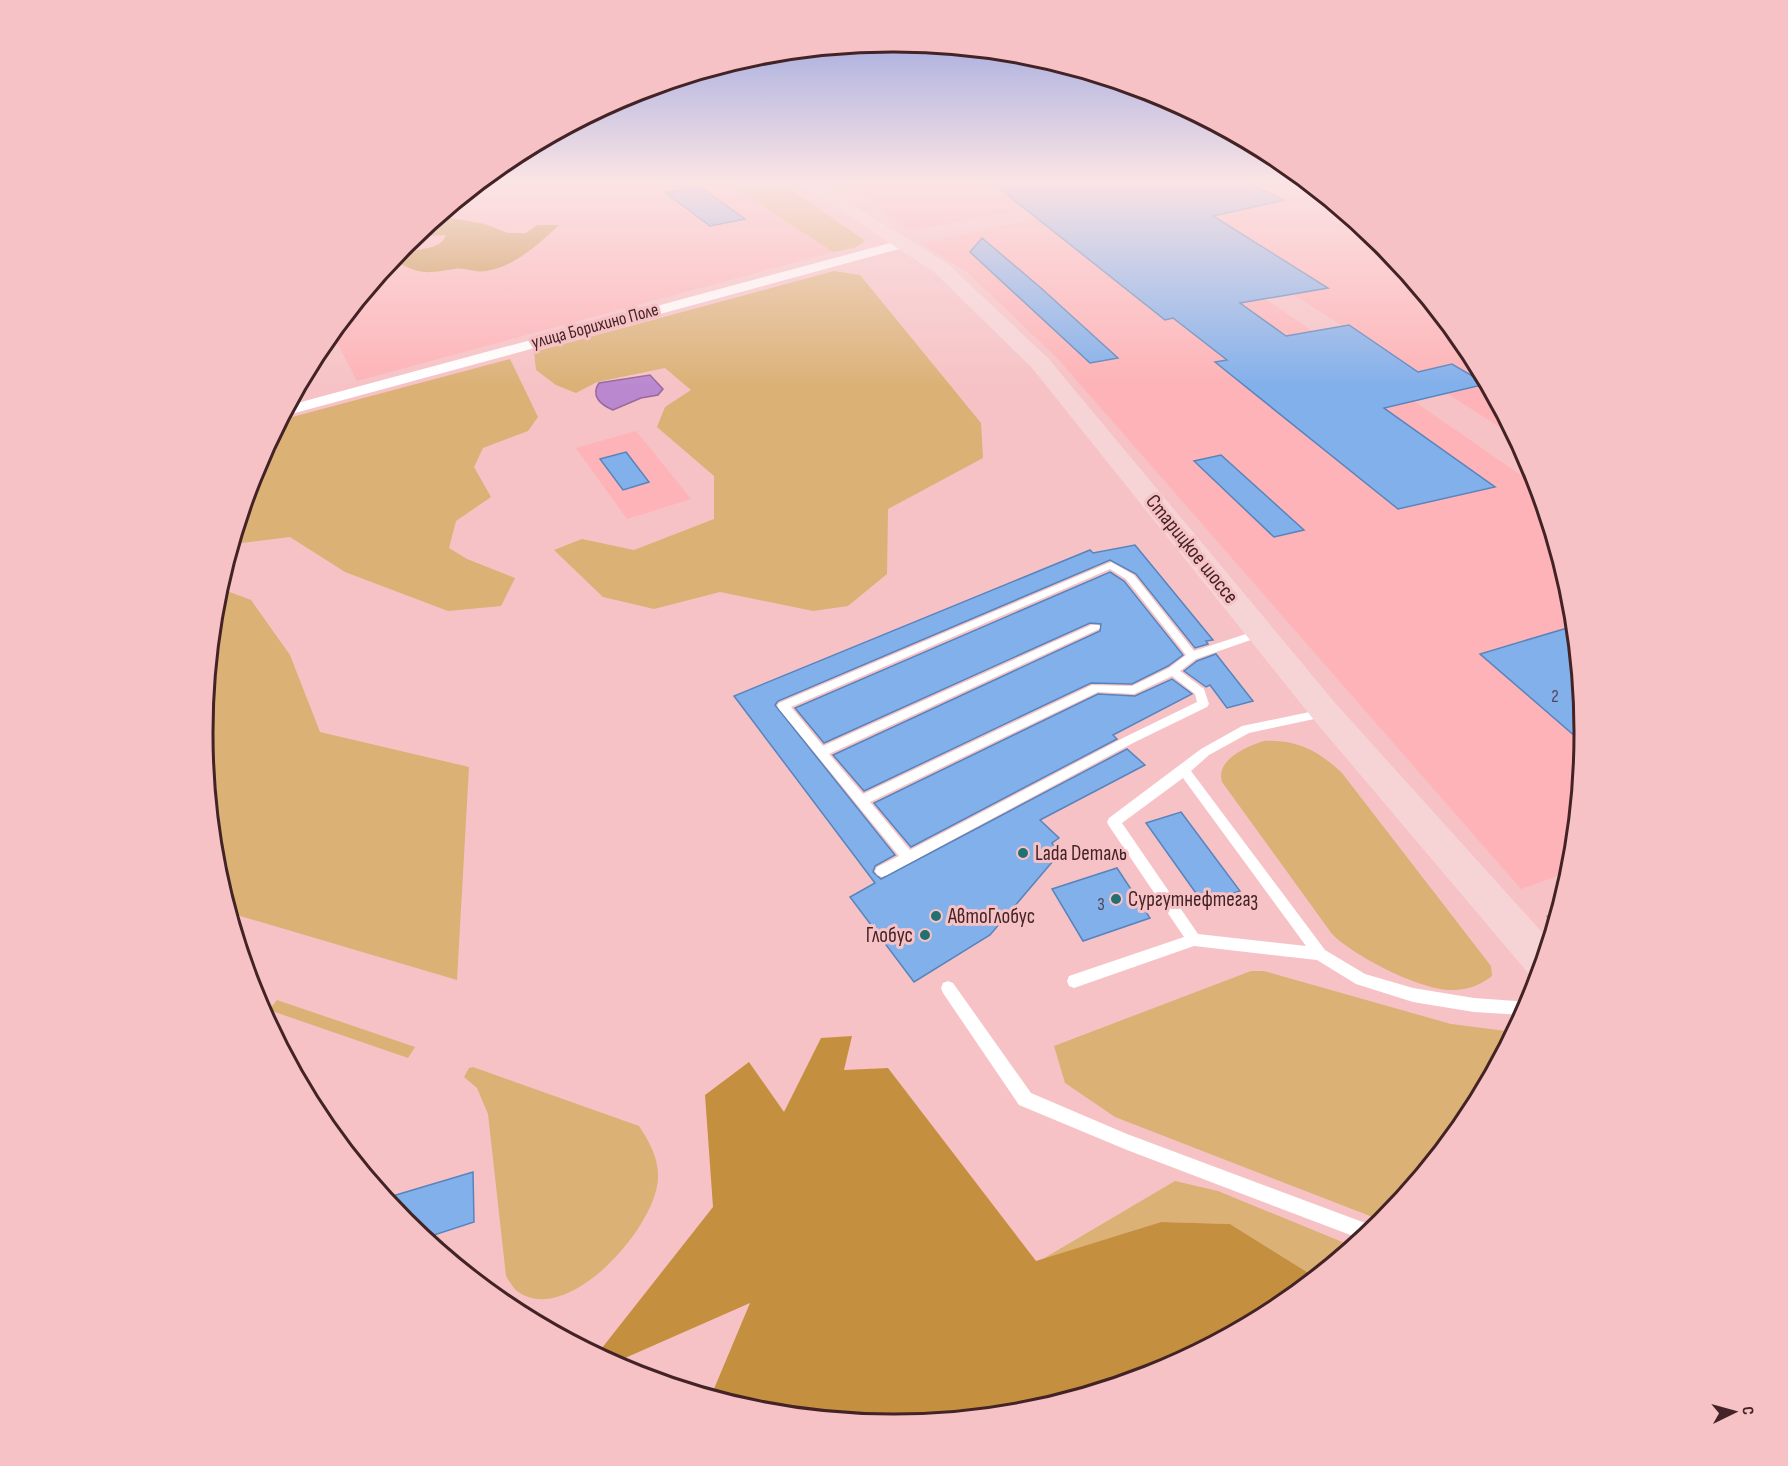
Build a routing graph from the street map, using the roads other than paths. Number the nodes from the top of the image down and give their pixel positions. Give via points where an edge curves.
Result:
1 (885, 248) edge
2 (913, 248) edge
3 (297, 408) edge
4 (1095, 627) dead end
5 (1261, 633) junction
6 (1192, 656) junction
7 (1173, 671) junction
8 (1325, 712) junction
9 (822, 752) junction
10 (1184, 770) junction
11 (861, 801) junction
12 (908, 857) junction
13 (882, 871) dead end
14 (1194, 940) junction
15 (1320, 954) junction
16 (1537, 955) edge
17 (1074, 981) dead end
18 (948, 988) dead end
19 (1516, 1007) edge
20 (1359, 1229) edge

1 - 3 street, улица Борихино Поле
2 - 5 main road, Старицкое шоссе via 942,268 1040,363
4 - 9 lane
5 - 6 lane
5 - 8 main road, Старицкое шоссе
6 - 7 lane
6 - 9 lane via 1130,577 1111,565 783,706
7 - 11 lane via 1134,690 1096,688
7 - 12 lane via 1200,692 1203,704
8 - 10 lane via 1246,729 1205,752
8 - 16 main road, Старицкое шоссе
9 - 11 lane
10 - 14 lane via 1114,822
10 - 15 lane
11 - 12 lane
12 - 13 lane
14 - 15 lane
14 - 17 lane
15 - 19 lane via 1361,979 1413,995
18 - 20 lane via 1025,1099 1127,1142

